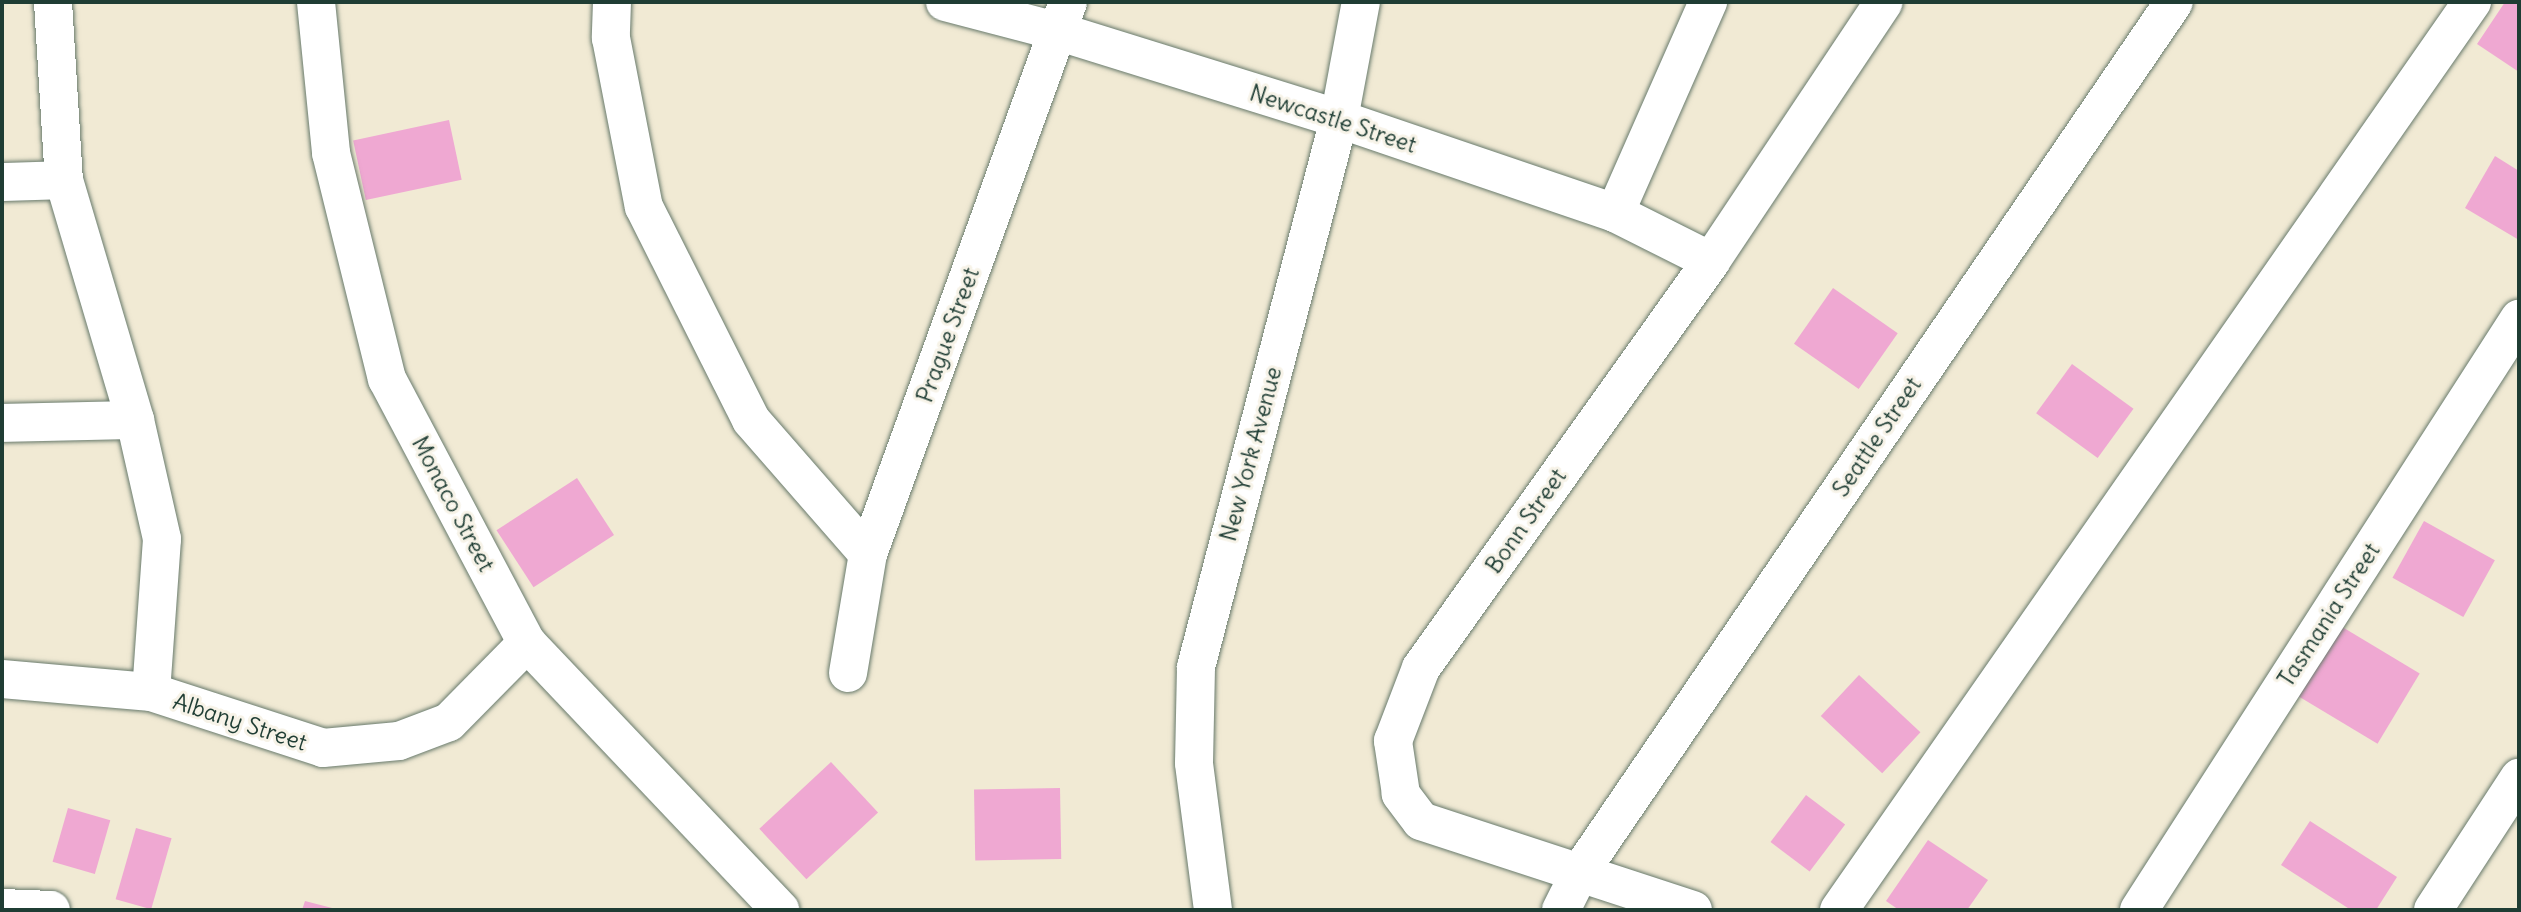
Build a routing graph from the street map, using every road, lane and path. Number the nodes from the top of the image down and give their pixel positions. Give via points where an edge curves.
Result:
1 (52, 2) edge
2 (316, 2) edge
3 (612, 2) edge
4 (945, 2) edge
5 (1361, 2) edge
6 (1708, 2) edge
7 (1884, 2) edge
8 (2174, 2) edge
9 (2472, 2) edge
10 (1064, 17) edge
11 (1339, 119) junction
12 (64, 180) junction
13 (2, 182) edge
14 (1615, 213) junction
15 (1711, 261) junction
16 (2519, 319) edge
17 (135, 420) junction
18 (2, 423) edge
19 (868, 554) junction
20 (527, 643) junction
21 (848, 673) dead end
22 (2, 680) edge
23 (151, 692) junction
24 (2519, 778) edge
25 (1580, 873) junction
26 (2, 908) edge
27 (51, 910) edge
28 (780, 910) edge
29 (1213, 910) edge
30 (1561, 910) edge
31 (1693, 910) edge
32 (1839, 910) edge
33 (2139, 910) edge
34 (2433, 910) edge

1 - 12 street
2 - 20 street, Monaco Street via 331,153 387,379
3 - 19 street via 611,38 644,207 751,420
4 - 10 street, Newcastle Street
5 - 11 street, New York Avenue
6 - 14 street
7 - 15 street, Bonn Street
8 - 25 street, Seattle Street
9 - 32 street
10 - 11 street, Newcastle Street
10 - 19 street, Prague Street
11 - 14 street, Newcastle Street
11 - 29 street, New York Avenue via 1196,667 1194,764
12 - 13 street
12 - 17 street
14 - 15 street, Newcastle Street
15 - 25 street, Bonn Street via 1421,668 1393,741 1401,794 1421,821
16 - 33 street, Tasmania Street
17 - 18 street
17 - 23 street via 162,539
19 - 21 street, Prague Street
20 - 23 street, Albany Street via 449,722 399,741 323,748
20 - 28 street, Monaco Street
22 - 23 street, Albany Street
24 - 34 street
25 - 30 street, Seattle Street
25 - 31 street, Bonn Street
26 - 27 street

